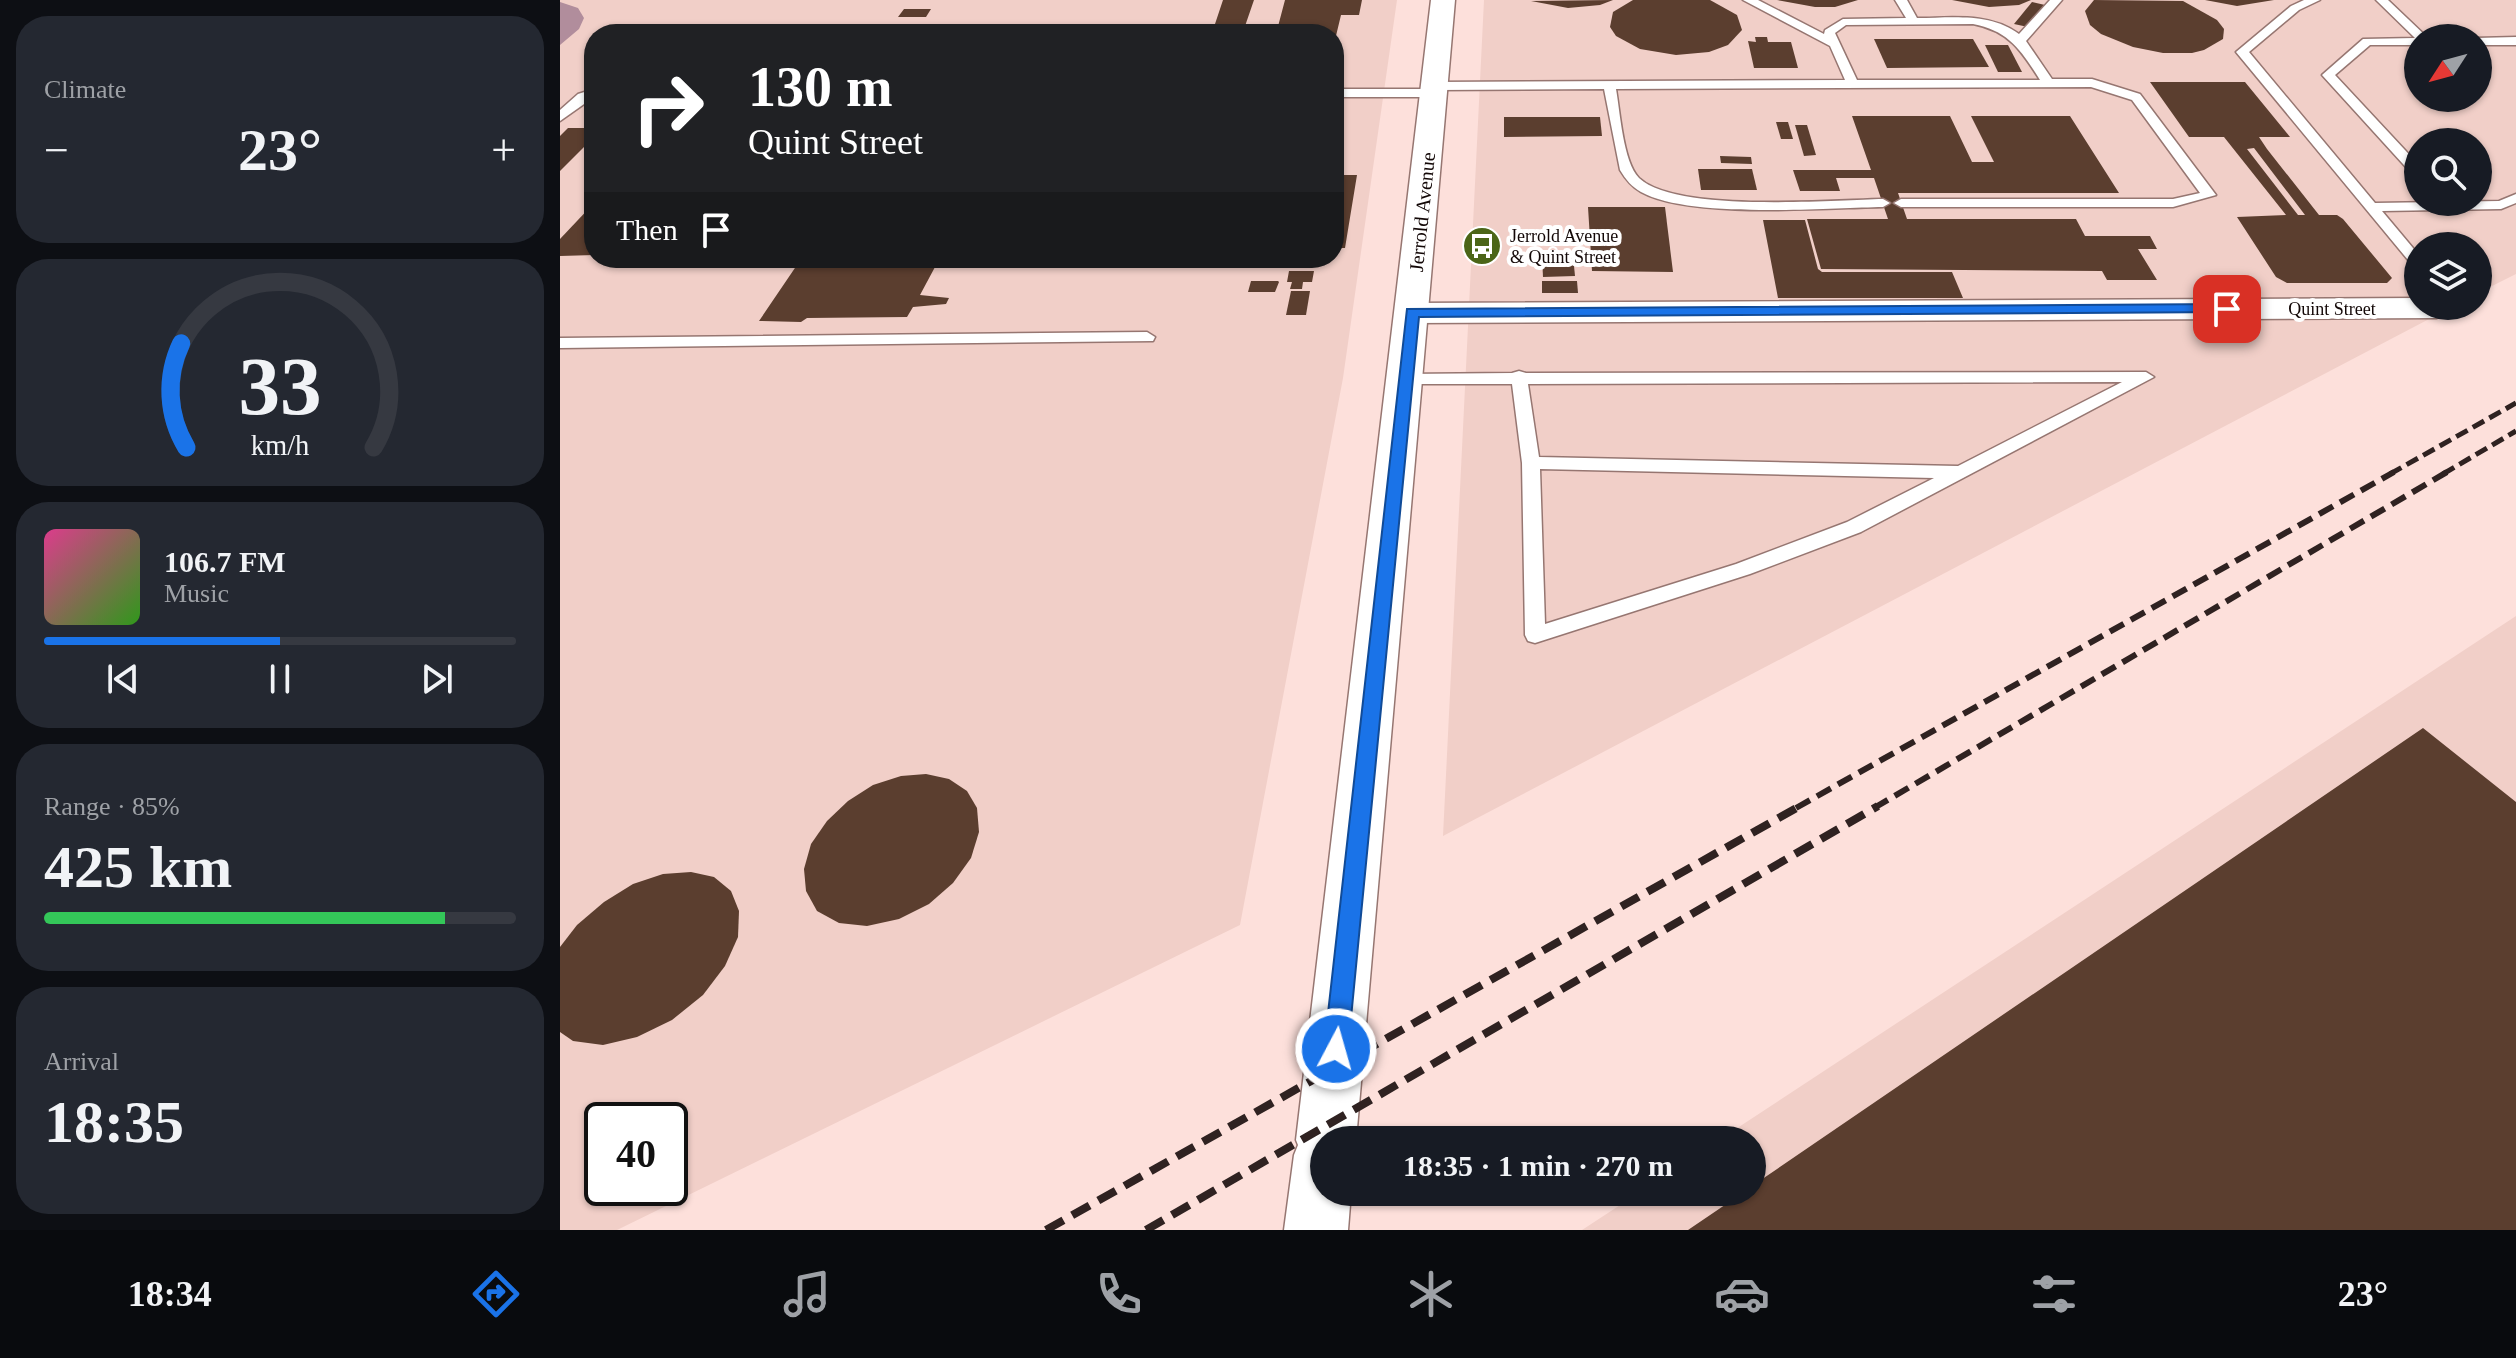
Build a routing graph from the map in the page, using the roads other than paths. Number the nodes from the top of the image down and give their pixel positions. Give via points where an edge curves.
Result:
1 (1443, 0) edge
2 (1749, 0) edge
3 (1901, 0) edge
4 (2056, 0) edge
5 (2314, 0) edge
6 (2382, 0) edge
7 (1913, 21) junction
8 (2405, 24) edge
9 (2020, 40) junction
10 (2404, 41) edge
11 (2492, 41) edge
12 (2516, 41) edge
13 (1834, 44) junction
14 (2048, 83) junction
15 (1609, 84) junction
16 (1853, 84) junction
17 (1434, 89) junction
18 (1344, 93) edge
19 (584, 96) edge
20 (560, 117) edge
21 (2404, 157) edge
22 (2516, 198) edge
23 (1883, 203) dead end
24 (1901, 203) dead end
25 (2492, 205) edge
26 (2404, 206) edge
27 (2372, 207) junction
28 (2404, 246) edge
29 (2404, 307) edge
30 (1412, 313) junction
31 (1147, 337) dead end
32 (560, 343) edge
33 (1519, 376) junction
34 (1405, 379) junction
35 (1531, 463) junction
36 (1964, 472) junction
37 (1327, 1126) edge
38 (1319, 1206) edge
39 (1316, 1230) edge

1 - 17 street, Jerrold Avenue
2 - 13 lane
3 - 7 lane
4 - 9 lane
5 - 27 lane via 2295,8 2242,52
6 - 8 lane
7 - 9 lane via 1990,23 2015,32
7 - 13 lane via 1843,22 1829,32
9 - 14 lane
10 - 21 lane via 2367,42 2328,75
11 - 12 lane
13 - 16 lane
14 - 16 lane
14 - 24 lane via 2092,83 2136,97 2209,195 2173,203
15 - 16 lane
15 - 17 lane
15 - 23 lane via 1632,180 1652,193 1710,204
17 - 18 lane
17 - 30 street, Jerrold Avenue
19 - 20 lane
22 - 25 lane
26 - 27 lane
27 - 28 lane
29 - 30 street, Quint Street
30 - 34 street, Jerrold Avenue
31 - 32 lane
33 - 34 lane
33 - 35 lane
33 - 36 lane via 2146,377
34 - 37 street, Jerrold Avenue
35 - 36 lane
35 - 36 lane via 1535,635 1743,569 1854,527
38 - 39 street

